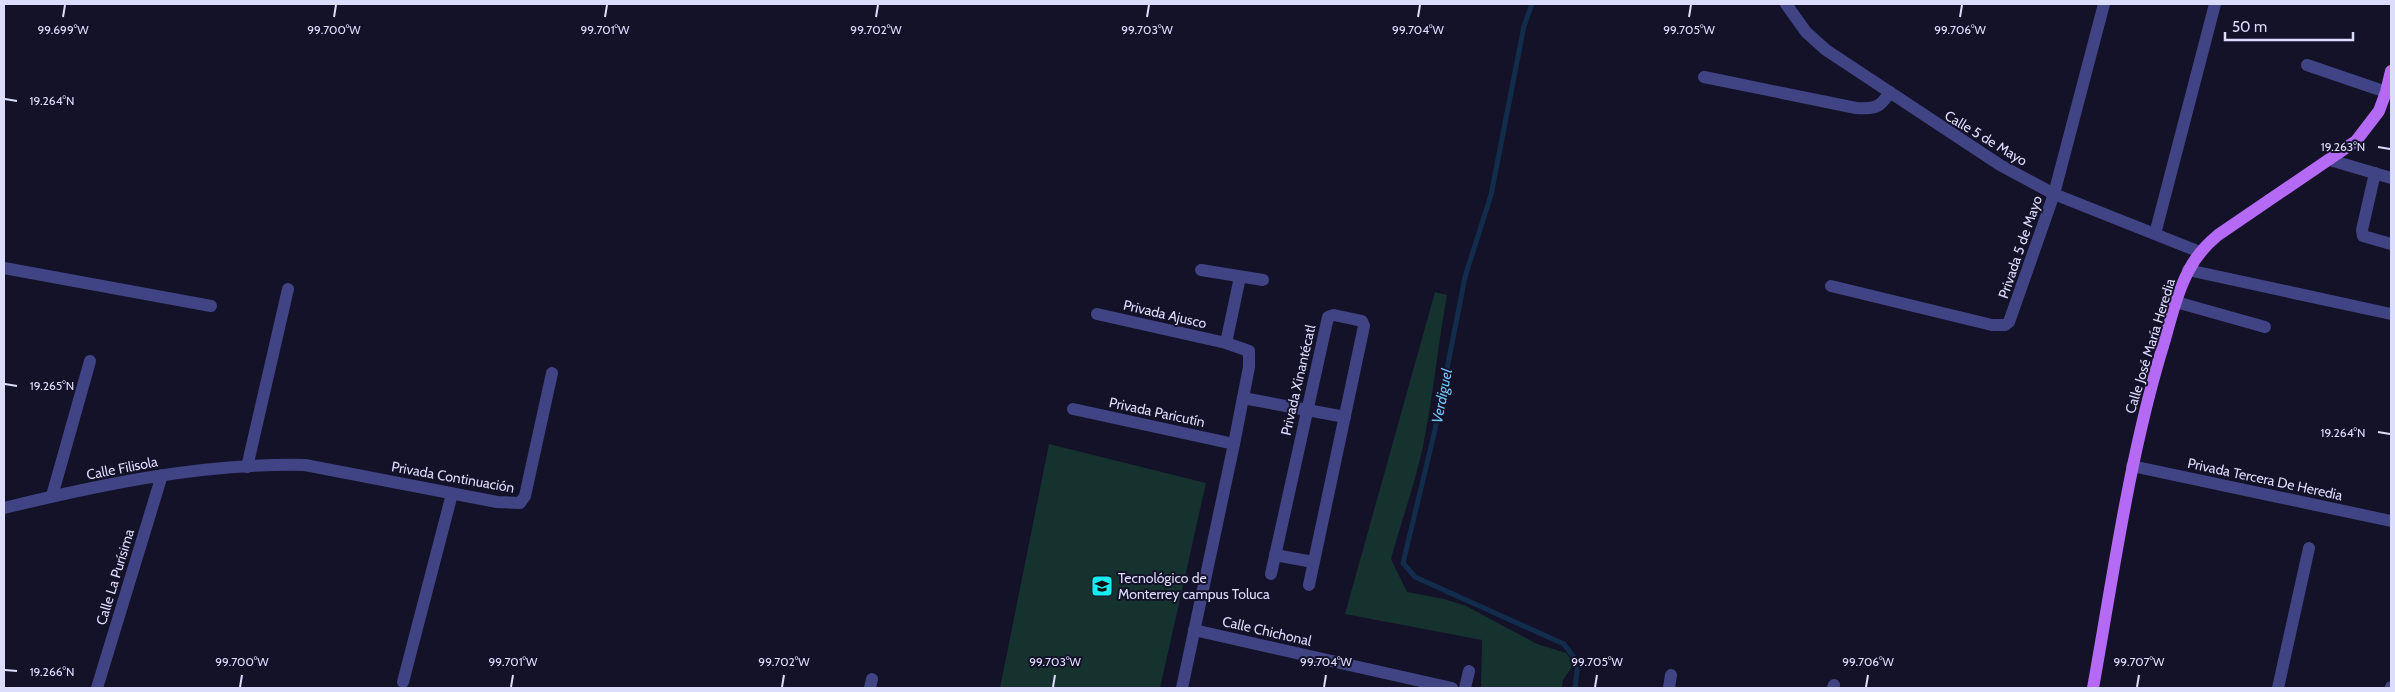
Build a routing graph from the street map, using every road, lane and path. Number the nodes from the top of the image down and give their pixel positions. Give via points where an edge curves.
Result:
1 (1786, 4) edge
2 (2104, 4) edge
3 (2215, 4) edge
4 (2306, 65) dead end
5 (2391, 71) edge
6 (1704, 77) dead end
7 (1890, 92) junction
8 (2386, 92) junction
9 (2330, 160) junction
10 (2375, 173) junction
11 (2391, 178) edge
12 (2054, 194) junction
13 (2155, 234) junction
14 (2391, 244) edge
15 (2200, 252) junction
16 (4, 268) edge
17 (1201, 270) dead end
18 (2188, 270) junction
19 (1240, 277) junction
20 (1263, 280) dead end
21 (1831, 286) dead end
22 (288, 289) dead end
23 (2176, 302) junction
24 (211, 306) dead end
25 (1097, 314) dead end
26 (2391, 314) edge
27 (2265, 327) dead end
28 (1226, 343) junction
29 (90, 361) dead end
30 (552, 373) dead end
31 (1243, 398) junction
32 (1073, 409) dead end
33 (1306, 412) junction
34 (1345, 417) junction
35 (1234, 444) junction
36 (2132, 466) junction
37 (247, 467) junction
38 (162, 475) junction
39 (452, 494) junction
40 (52, 496) junction
41 (4, 508) edge
42 (2391, 521) edge
43 (2309, 548) dead end
44 (1275, 555) junction
45 (1314, 562) junction
46 (1271, 574) dead end
47 (1309, 585) dead end
48 (1194, 630) junction
49 (1469, 671) dead end
50 (1671, 675) dead end
51 (403, 682) dead end
52 (97, 688) edge
53 (1182, 688) edge
54 (1452, 688) edge
55 (1465, 688) edge
56 (1670, 688) edge
57 (2094, 688) edge
58 (2278, 688) edge

1 - 7 street, Calle 5 de Mayo via 1806,32 1826,50
2 - 12 street, Privada 5 de Mayo
3 - 13 street
4 - 8 street
5 - 8 main road, Calle José María Heredia
6 - 7 street via 1856,108 1872,109 1883,103
7 - 12 street, Calle 5 de Mayo via 2000,165
8 - 9 main road, Calle José María Heredia via 2379,111 2362,135
9 - 10 street
9 - 15 main road, Calle José María Heredia via 2218,235
10 - 11 street
10 - 14 street via 2363,236
12 - 13 street, Calle 5 de Mayo
12 - 21 street, Privada 5 de Mayo via 2013,313 2005,325 1992,325
13 - 15 street, Calle 5 de Mayo
15 - 18 main road, Calle José María Heredia
16 - 24 street
17 - 19 street
18 - 23 main road, Calle José María Heredia
18 - 26 street
19 - 20 street
19 - 28 street
22 - 37 street
23 - 27 street
23 - 36 main road, Calle José María Heredia
25 - 28 street, Privada Ajusco
28 - 31 street, Privada Ajusco via 1249,351
29 - 40 street
30 - 39 street, Privada Continuación via 525,496 520,503
31 - 33 street
31 - 35 street, Privada Ajusco
32 - 35 street, Privada Paricutín
33 - 34 street
33 - 34 street, Privada Xinantécatl via 1328,317 1334,315 1362,321 1364,326
33 - 44 street, Privada Xinantécatl
34 - 45 street, Privada Xinantécatl
35 - 48 street, Privada Ajusco
36 - 42 street, Privada Tercera De Heredia
36 - 57 main road, Calle José María Heredia
37 - 38 street, Calle Filisola
37 - 39 street, Privada Continuación via 305,465
38 - 40 street, Calle Filisola
38 - 52 street, Calle La Purísima
39 - 51 street
40 - 41 street, Calle Filisola
43 - 58 street
44 - 45 street
44 - 46 street, Privada Xinantécatl
45 - 47 street, Privada Xinantécatl
48 - 53 street, Privada Ajusco
48 - 54 street, Calle Chichonal
49 - 55 street
50 - 56 street

